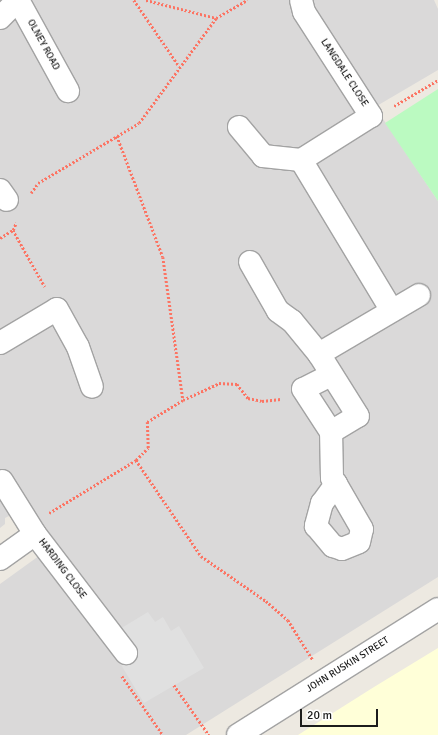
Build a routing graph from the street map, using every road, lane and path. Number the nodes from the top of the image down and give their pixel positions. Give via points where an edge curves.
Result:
1 (134, 0) edge
2 (146, 0) edge
3 (247, 0) edge
4 (300, 0) edge
5 (0, 18) edge
6 (216, 18) junction
7 (179, 66) junction
8 (438, 80) edge
9 (68, 91) dead end
10 (372, 116) junction
11 (239, 127) dead end
12 (117, 136) junction
13 (301, 160) junction
14 (11, 197) edge
15 (18, 218) dead end
16 (13, 230) junction
17 (0, 238) edge
18 (250, 262) dead end
19 (419, 295) dead end
20 (57, 309) junction
21 (392, 311) junction
22 (0, 343) edge
23 (319, 354) junction
24 (331, 375) junction
25 (92, 388) dead end
26 (303, 389) junction
27 (183, 400) junction
28 (331, 432) junction
29 (136, 460) junction
30 (2, 481) dead end
31 (336, 484) dead end
32 (32, 529) junction
33 (0, 559) edge
34 (438, 608) edge
35 (126, 653) joint
36 (326, 679) junction
37 (174, 685) dead end
38 (163, 735) edge
39 (209, 735) edge
40 (238, 735) edge

1 - 7 path
2 - 6 path
3 - 6 path
4 - 10 street, LANGDALE CLOSE via 304,12
5 - 9 street, OLNEY ROAD via 18,0
6 - 7 path
7 - 12 path via 139,122
8 - 10 path via 384,112
10 - 13 street, LANGDALE CLOSE
11 - 13 street via 263,156
12 - 14 path
12 - 27 path via 163,257
13 - 21 street
15 - 16 path
16 - 17 path
16 - 20 path
18 - 23 street via 278,311 292,321
19 - 21 street
20 - 22 street
20 - 25 street via 78,347
21 - 23 street
23 - 24 street
24 - 26 street
24 - 28 street via 358,416
26 - 27 path via 282,398 262,401 248,398 236,384 219,383
26 - 28 street
27 - 29 path via 147,422 148,448
28 - 31 street via 332,478
29 - 32 path
29 - 36 path via 201,556 266,601 288,620
30 - 32 street, HARDING CLOSE
32 - 33 street
32 - 35 street, HARDING CLOSE
34 - 36 street, JOHN RUSKIN STREET
35 - 38 path via 120,674
36 - 40 street, JOHN RUSKIN STREET
37 - 39 path

